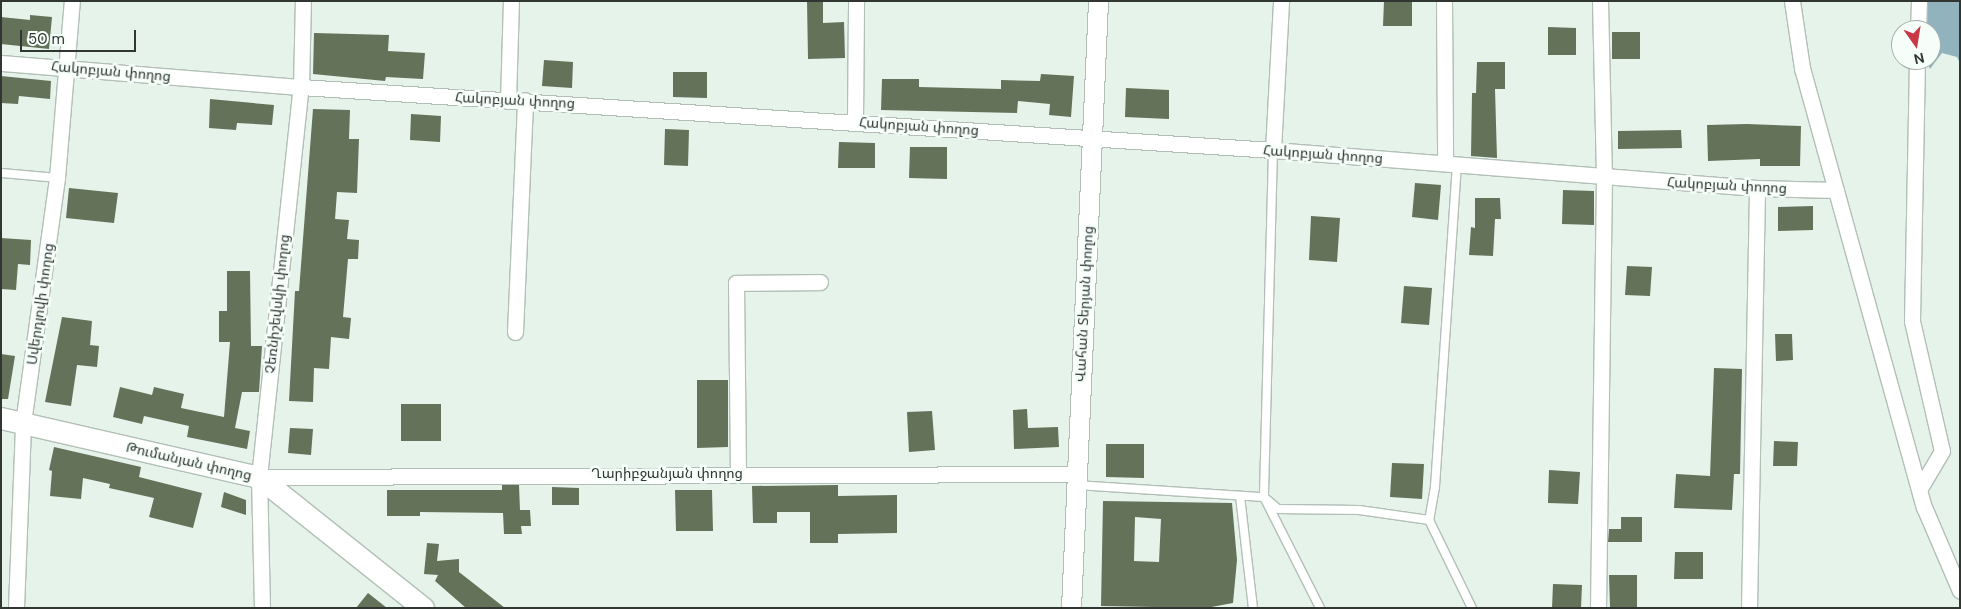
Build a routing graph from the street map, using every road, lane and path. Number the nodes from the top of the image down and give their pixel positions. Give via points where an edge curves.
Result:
1 (72, 1) edge
2 (304, 1) edge
3 (511, 1) edge
4 (856, 1) edge
5 (1098, 1) edge
6 (1282, 1) edge
7 (1444, 1) edge
8 (1600, 1) edge
9 (1792, 1) edge
10 (1919, 1) edge
11 (1918, 20) edge
12 (1, 63) edge
13 (66, 67) junction
14 (1917, 70) edge
15 (301, 87) junction
16 (525, 100) junction
17 (508, 101) junction
18 (855, 121) junction
19 (1094, 137) junction
20 (1272, 150) junction
21 (1451, 164) junction
22 (1, 173) edge
23 (1604, 177) junction
24 (58, 178) junction
25 (1757, 188) junction
26 (1836, 190) junction
27 (820, 282) dead end
28 (515, 332) dead end
29 (1, 418) edge
30 (23, 423) junction
31 (738, 472) junction
32 (259, 477) junction
33 (1074, 479) junction
34 (1920, 488) junction
35 (1240, 496) junction
36 (1264, 497) junction
37 (1429, 520) junction
38 (1960, 591) edge
39 (16, 608) edge
40 (262, 608) edge
41 (423, 608) edge
42 (1071, 608) edge
43 (1253, 608) edge
44 (1320, 608) edge
45 (1472, 608) edge
46 (1598, 608) edge
47 (1749, 608) edge

1 - 13 street, Սվերդլովի փողոց
2 - 15 street, Չեռնիշեվսկի փողոց
3 - 17 street
4 - 18 street
5 - 19 street, Վահան Տերյան փողոց
6 - 20 street
7 - 21 street
8 - 23 street
9 - 26 street via 1802,68
10 - 11 street
12 - 13 street, Հակոբյան փողոց
13 - 15 street, Հակոբյան փողոց
13 - 24 street, Սվերդլովի փողոց
14 - 34 street via 1912,321 1942,451
15 - 17 street, Հակոբյան փողոց
15 - 32 street, Չեռնիշեվսկի փողոց
16 - 17 street, Հակոբյան փողոց
16 - 18 street, Հակոբյան փողոց
16 - 28 street
18 - 19 street, Հակոբյան փողոց
19 - 20 street, Հակոբյան փողոց
19 - 33 street, Վահան Տերյան փողոց
20 - 21 street, Հակոբյան փողոց
20 - 36 lane
21 - 23 street, Հակոբյան փողոց
21 - 37 lane via 1436,478
22 - 24 lane
23 - 25 street, Հակոբյան փողոց
23 - 46 street
24 - 30 street, Սվերդլովի փողոց
25 - 26 street, Հակոբյան փողոց
25 - 47 street
26 - 34 street
27 - 31 street via 736,283
29 - 30 main road, Թումանյան փողոց
30 - 32 main road, Թումանյան փողոց
30 - 39 street, Սվերդլովի փողոց
31 - 32 street, Ղարիբջանյան փողոց
31 - 33 street, Ղարիբջանյան փողոց
32 - 40 street, Չեռնիշեվսկի փողոց
32 - 41 main road, Թումանյան փողոց
33 - 35 lane
33 - 42 street, Վահան Տերյան փողոց
34 - 38 street
35 - 36 lane
35 - 43 lane
36 - 37 lane via 1278,509 1359,510
36 - 44 lane
37 - 45 lane

